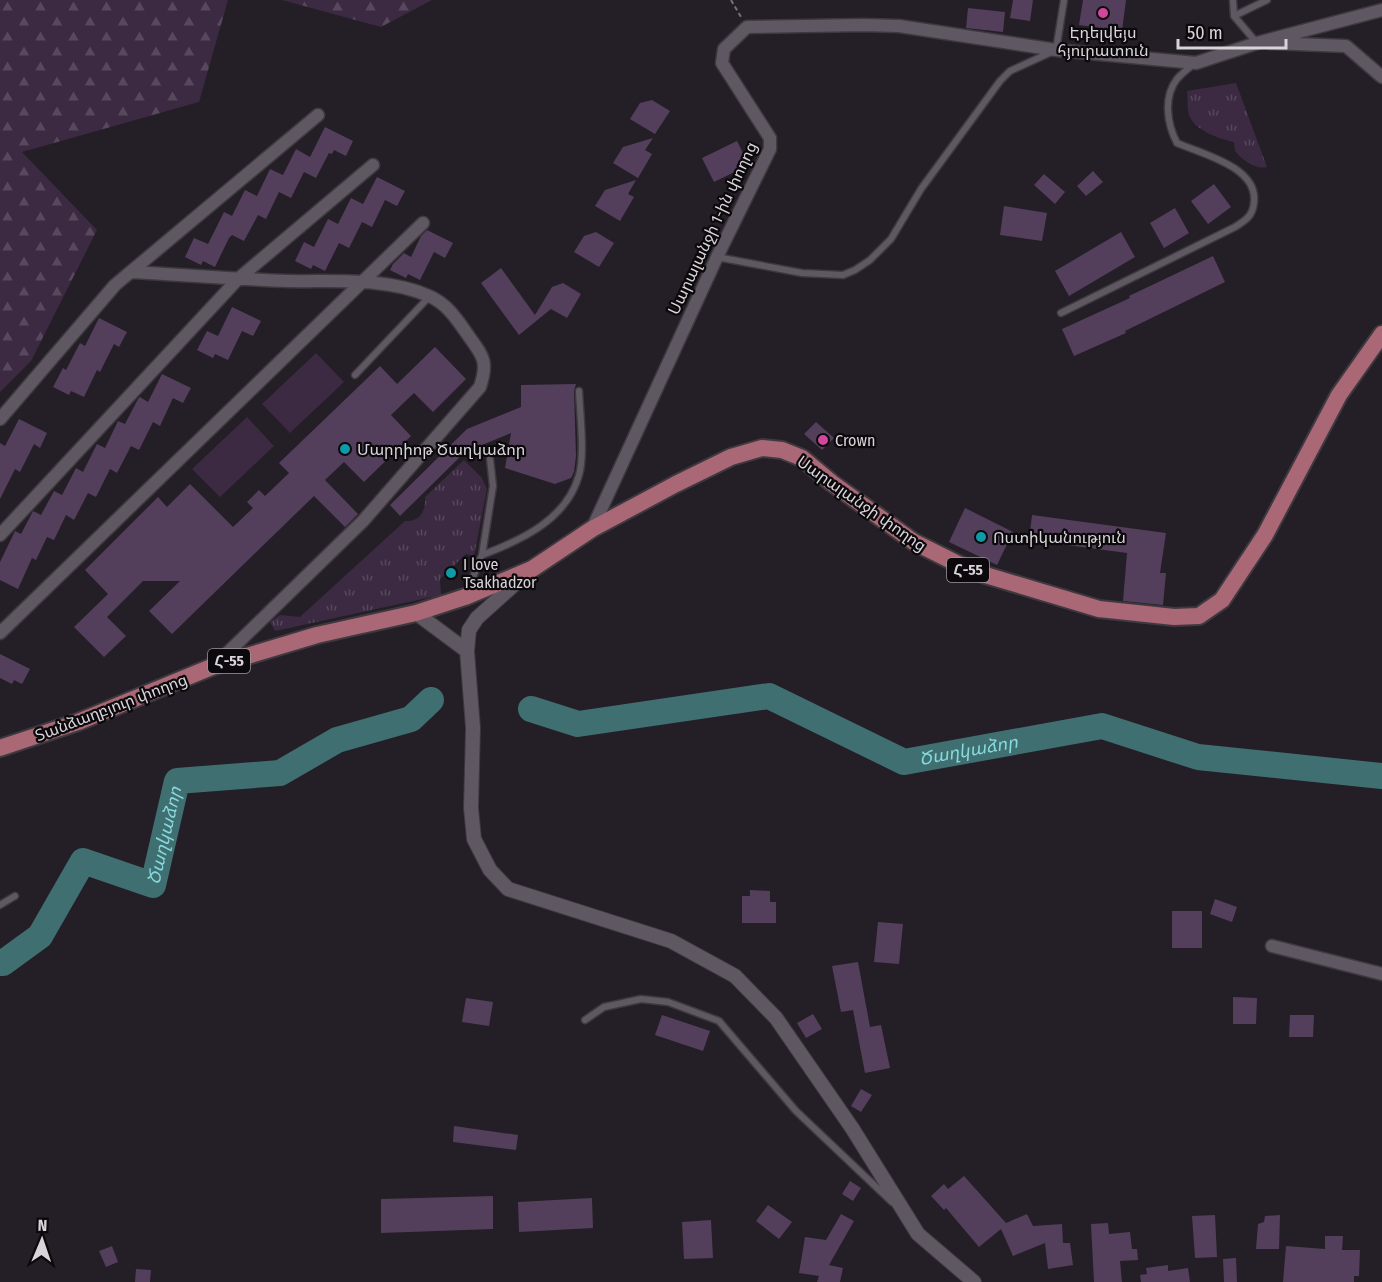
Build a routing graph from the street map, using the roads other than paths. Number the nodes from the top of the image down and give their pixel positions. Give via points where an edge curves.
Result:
1 (1064, 0) edge
2 (1233, 0) edge
3 (1267, 0) edge
4 (1382, 10) edge
5 (1234, 16) junction
6 (1257, 43) junction
7 (1056, 50) junction
8 (1196, 63) junction
9 (1382, 77) edge
10 (318, 115) dead end
11 (373, 165) dead end
12 (423, 223) dead end
13 (717, 257) junction
14 (132, 272) junction
15 (238, 279) junction
16 (359, 283) junction
17 (430, 296) junction
18 (1061, 313) dead end
19 (1382, 333) edge
20 (355, 375) dead end
21 (579, 391) dead end
22 (0, 419) edge
23 (490, 459) dead end
24 (592, 529) junction
25 (0, 535) edge
26 (482, 555) junction
27 (532, 569) junction
28 (465, 597) junction
29 (416, 613) junction
30 (0, 633) edge
31 (466, 651) junction
32 (214, 666) junction
33 (0, 748) edge
34 (15, 896) dead end
35 (0, 905) edge
36 (1272, 946) dead end
37 (1382, 974) edge
38 (585, 1020) dead end
39 (903, 1212) junction
40 (974, 1282) edge

1 - 7 lane
2 - 5 lane
3 - 5 lane
4 - 6 street
5 - 6 lane
6 - 8 street
6 - 9 street via 1346,46
7 - 8 street
7 - 13 lane via 1010,71 1000,81 921,189 891,239 855,270 843,275 802,273
7 - 13 street, Սարալանջի 1-ին փողոց via 899,26 747,27 724,49 722,63 770,138 770,149
8 - 18 lane via 1173,86 1167,108 1170,129 1177,143 1233,166 1248,179 1254,189 1253,210 1248,219
10 - 14 street
11 - 15 street
12 - 16 street
13 - 24 street, Սարալանջի 1-ին փողոց
14 - 15 street
14 - 22 street via 101,298
15 - 16 street
15 - 25 street
16 - 17 street via 404,287
16 - 30 street
17 - 20 lane
17 - 32 street via 449,309 483,356 485,372 480,387 363,521
19 - 24 main road, Սարալանջի փողոց / Հ-55 via 1339,395 1259,544 1222,600 1199,616 1099,609 972,571 914,542 802,458 783,450 762,448 731,457
21 - 26 lane via 580,474 571,495 537,530
23 - 26 lane via 494,486
24 - 27 main road, Սարալանջի փողոց / Հ-55
26 - 28 lane
27 - 28 main road, Սարալանջի փողոց / Հ-55
27 - 31 street via 477,618
28 - 29 main road, Տանձաղբյուր փողոց / Հ-55
29 - 31 street
29 - 32 main road, Տանձաղբյուր փողոց / Հ-55 via 317,635
31 - 39 street via 473,728 474,839 490,870 508,889 670,941 735,976 776,1018 852,1128
32 - 33 main road, Տանձաղբյուր փողոց / Հ-55 via 78,722
34 - 35 lane
36 - 37 street
38 - 39 lane via 604,1007 641,999 668,1002 719,1021 796,1111
39 - 40 street via 918,1234

